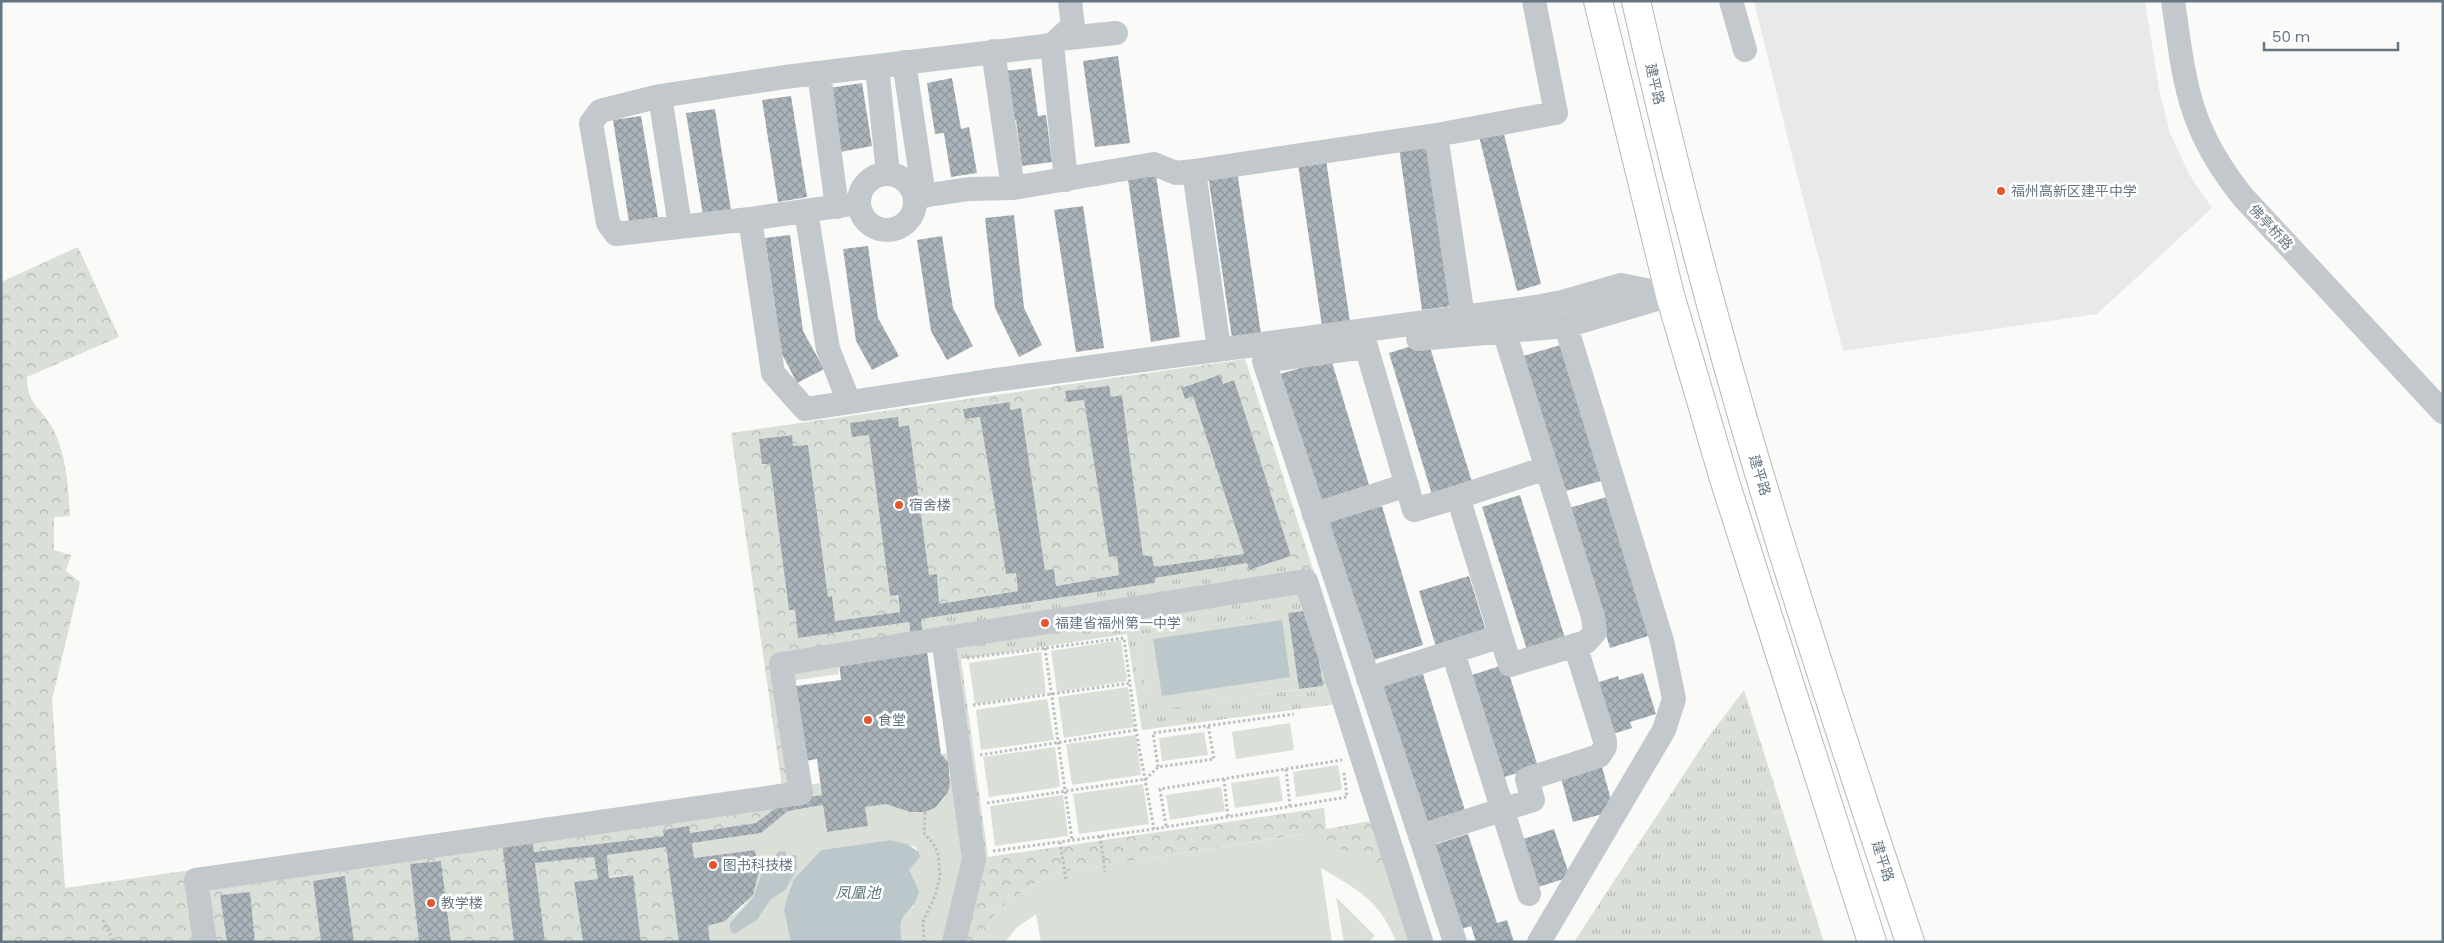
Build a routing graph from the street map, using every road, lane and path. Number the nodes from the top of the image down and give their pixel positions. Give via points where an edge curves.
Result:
1 (1070, 1) edge
2 (1534, 1) edge
3 (1598, 1) edge
4 (1636, 1) edge
5 (1731, 1) edge
6 (2172, 1) edge
7 (1116, 33) dead end
8 (1055, 42) junction
9 (1745, 50) dead end
10 (993, 52) junction
11 (904, 62) junction
12 (877, 66) junction
13 (819, 73) junction
14 (660, 96) junction
15 (1436, 135) junction
16 (1194, 171) junction
17 (888, 174) junction
18 (1066, 180) junction
19 (1013, 188) junction
20 (920, 196) junction
21 (848, 205) junction
22 (806, 211) junction
23 (750, 219) junction
24 (680, 226) junction
25 (1670, 295) junction
26 (1463, 317) junction
27 (1566, 326) junction
28 (1504, 331) junction
29 (1366, 346) junction
30 (1219, 350) junction
31 (849, 402) junction
32 (2443, 412) edge
33 (1546, 468) junction
34 (1407, 486) junction
35 (1458, 497) junction
36 (1314, 515) junction
37 (1501, 636) junction
38 (1575, 645) junction
39 (1044, 648) junction
40 (945, 650) junction
41 (1453, 652) junction
42 (1368, 679) junction
43 (1131, 683) junction
44 (1051, 694) junction
45 (953, 708) junction
46 (1294, 714) dead end
47 (1208, 726) junction
48 (1136, 730) junction
49 (1058, 742) junction
50 (960, 758) junction
51 (1158, 767) junction
52 (1286, 769) junction
53 (1146, 779) junction
54 (1224, 779) junction
55 (1065, 792) junction
56 (966, 806) junction
57 (1290, 806) junction
58 (1502, 810) junction
59 (925, 812) dead end
60 (1228, 817) junction
61 (1166, 826) junction
62 (1154, 829) junction
63 (1100, 836) junction
64 (1420, 836) junction
65 (1072, 840) junction
66 (1060, 842) junction
67 (973, 854) junction
68 (1105, 872) dead end
69 (1066, 880) dead end
70 (1528, 894) dead end
71 (103, 920) dead end
72 (114, 942) edge
73 (205, 942) edge
74 (924, 942) edge
75 (954, 942) edge
76 (1421, 942) edge
77 (1455, 942) edge
78 (1539, 942) edge
79 (1872, 942) edge
80 (1910, 942) edge

1 - 8 street via 1073,26
2 - 15 street via 1556,113
3 - 25 highway
4 - 80 highway, 建平路 via 1705,282 1759,473
5 - 9 street
6 - 32 street, 佛亭桥路 via 2185,85 2193,114 2223,172
7 - 8 street
8 - 10 street
8 - 18 street
10 - 11 street
10 - 19 street
11 - 12 street
11 - 20 street
12 - 13 street
12 - 17 street
13 - 14 street
13 - 21 street
14 - 24 street
14 - 24 street via 600,111 591,123 608,223 616,234
15 - 16 street
15 - 26 street
16 - 18 street via 1176,173 1154,164
16 - 30 street
17 - 20 street via 905,181
17 - 21 street via 871,179
18 - 19 street
19 - 20 street via 969,189
20 - 21 street via 908,222 893,230 870,224
21 - 22 street
22 - 23 street
22 - 31 street via 828,349
23 - 24 street
23 - 31 street via 773,373 805,409
25 - 26 street via 1621,285 1562,302
25 - 27 street
25 - 79 highway via 1728,492
26 - 30 street
27 - 28 street
27 - 78 street via 1662,641 1674,699 1664,730
28 - 29 street
28 - 33 street
29 - 34 street
29 - 36 street via 1264,361
30 - 31 street
33 - 35 street
33 - 38 street via 1594,625 1595,632 1591,638
34 - 35 street via 1414,510
34 - 36 street
35 - 37 street
36 - 42 street
37 - 38 street via 1510,665
37 - 41 street
38 - 58 street via 1605,741 1603,753 1526,779 1533,800
39 - 40 path
39 - 43 path via 1124,638
39 - 44 path
40 - 45 street
40 - 73 street via 781,664 801,793 196,880
40 - 76 street via 1306,582
41 - 42 street
41 - 58 street
42 - 64 street
43 - 44 path
43 - 48 path
44 - 45 path
44 - 49 path
45 - 50 street
46 - 47 path
47 - 51 path via 1153,733
47 - 51 path via 1214,759
48 - 49 path
48 - 53 path
49 - 50 path
49 - 55 path
50 - 56 street
51 - 53 path
52 - 54 path
52 - 57 path
52 - 57 path via 1343,760 1347,797
53 - 55 path
53 - 62 path
54 - 60 path
54 - 61 path via 1160,789
55 - 56 path
55 - 65 path
56 - 67 street
57 - 60 path
58 - 64 street
58 - 70 street
59 - 74 path via 924,833 938,854 940,876 923,922
60 - 61 path
61 - 62 path
62 - 63 path
63 - 65 path
63 - 68 path
64 - 77 street
65 - 66 path
66 - 67 path
66 - 69 path
67 - 75 street
71 - 72 path

